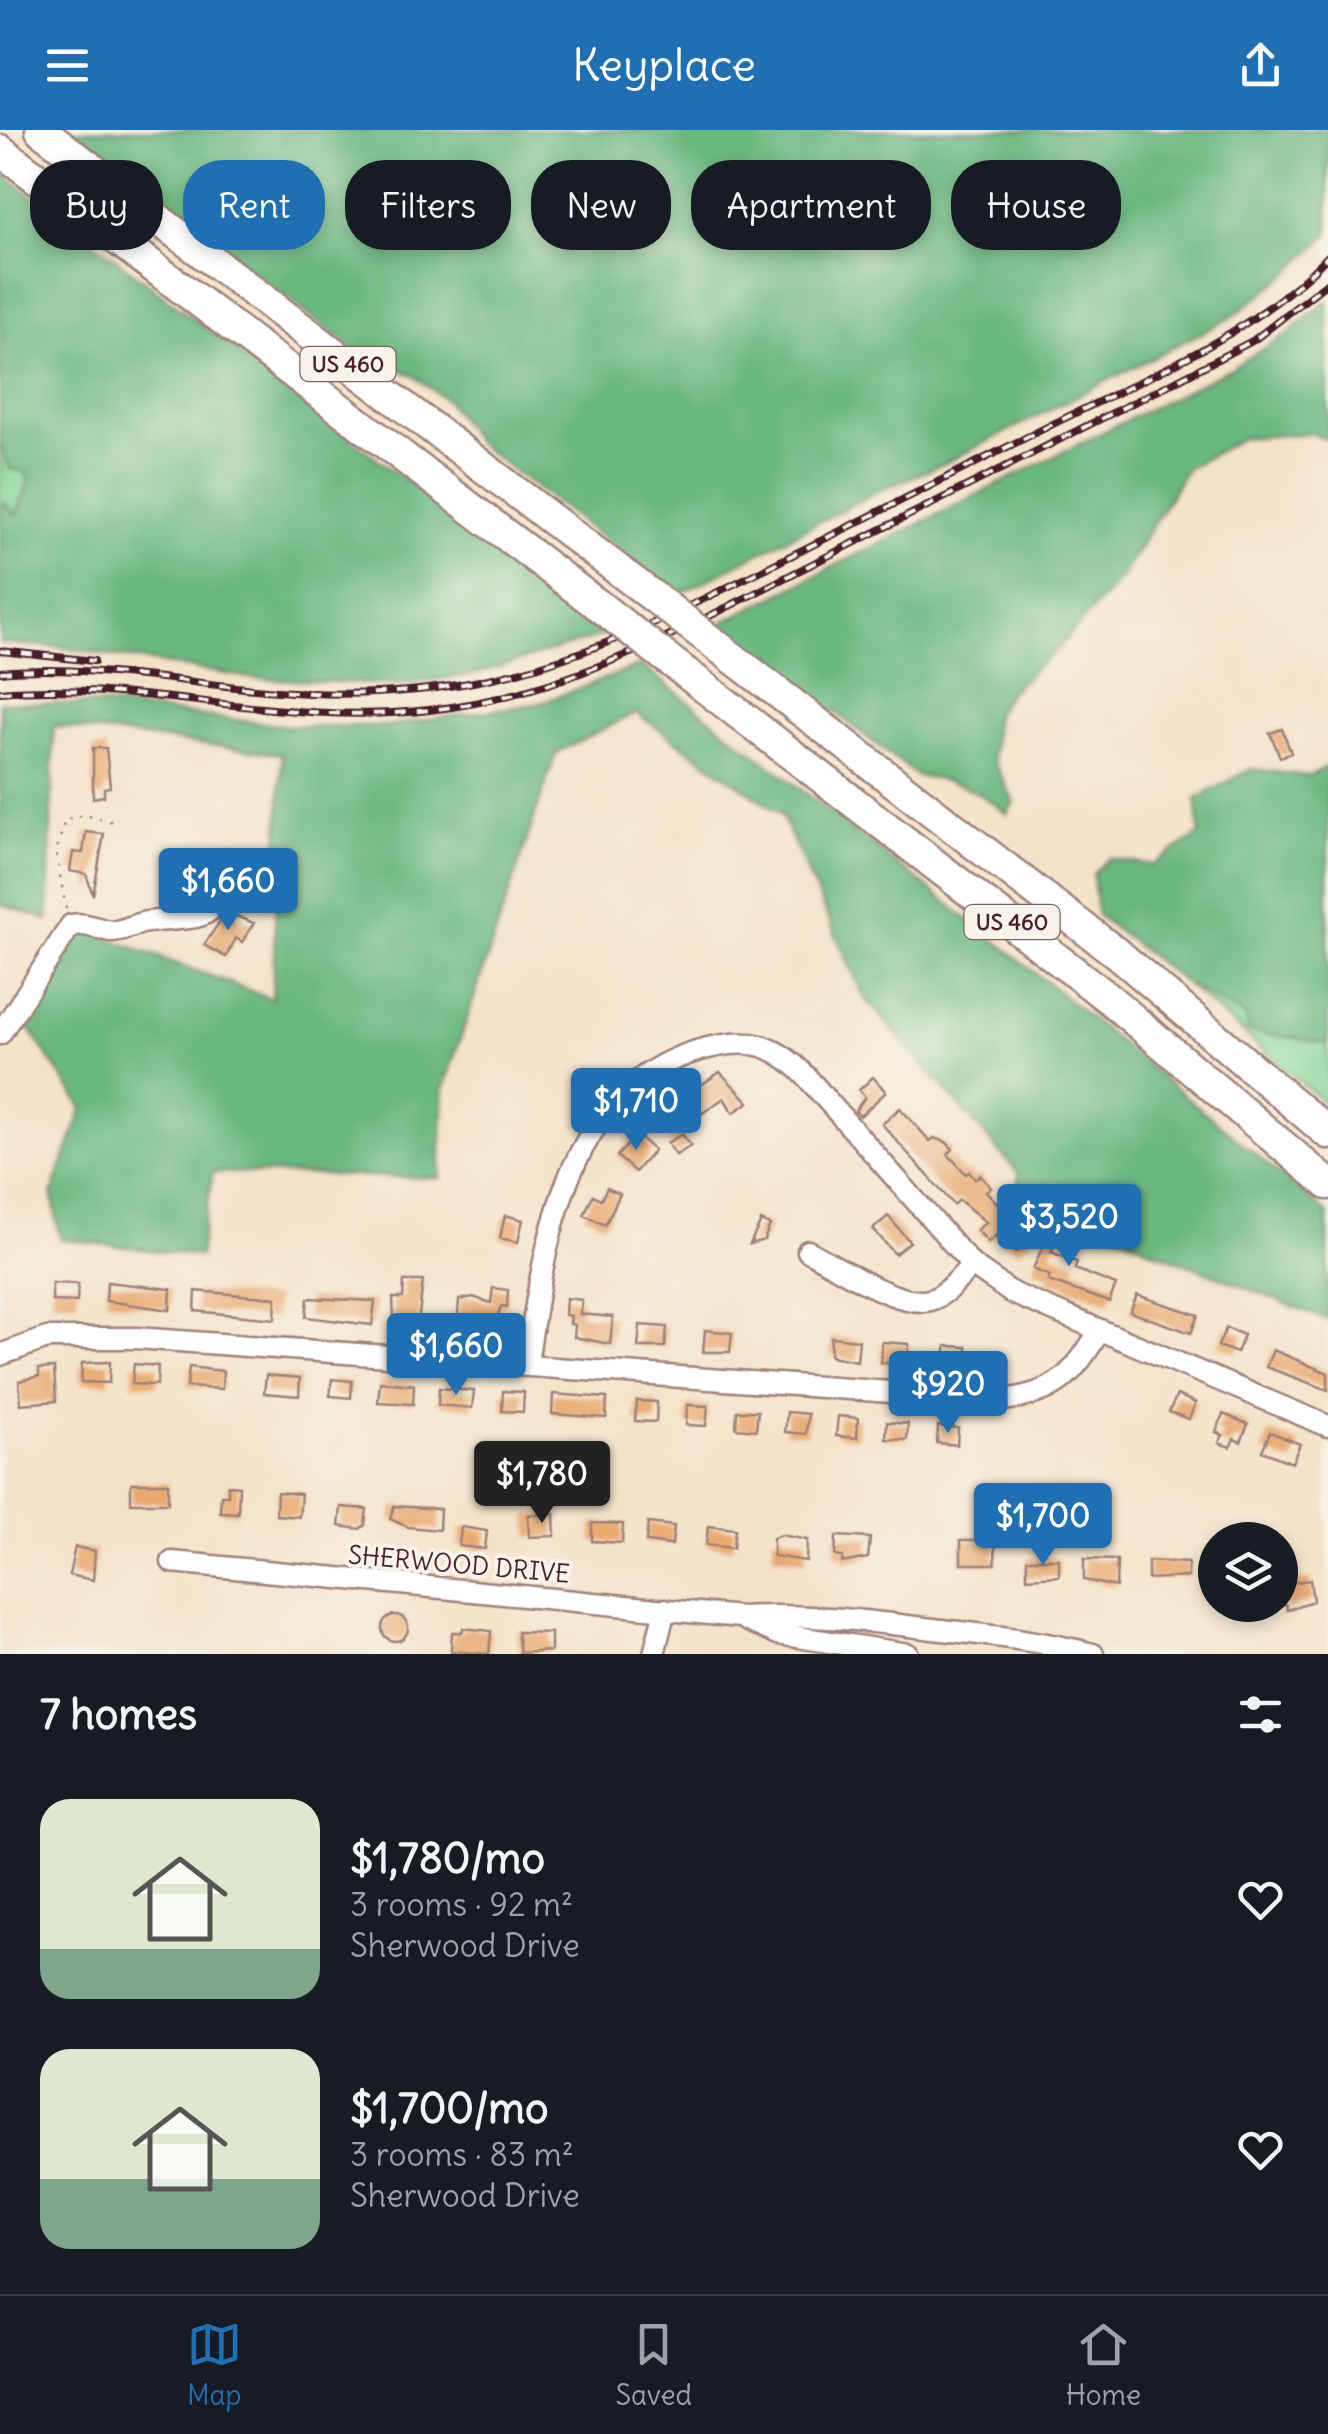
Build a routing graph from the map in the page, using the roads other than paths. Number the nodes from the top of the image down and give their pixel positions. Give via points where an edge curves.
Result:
1 (41, 130) edge
2 (0, 150) edge
3 (223, 860) dead end
4 (0, 1034) edge
5 (1328, 1132) edge
6 (1328, 1184) edge
7 (808, 1251) dead end
8 (972, 1265) junction
9 (1100, 1330) junction
10 (0, 1355) edge
11 (527, 1364) junction
12 (1328, 1426) edge
13 (172, 1562) dead end
14 (666, 1609) junction
15 (740, 1617) junction
16 (654, 1654) edge
17 (908, 1654) edge
18 (1093, 1654) edge

1 - 5 highway, US 460, bridge via 1119,955
2 - 6 highway, US 460, bridge via 1108,998
3 - 4 street via 221,896 198,919 116,931 71,925
7 - 8 street via 896,1297 917,1301 943,1293
8 - 9 street via 1012,1293
8 - 11 street via 782,1053 761,1043 733,1042 661,1066 598,1122 575,1158 557,1209
9 - 11 street via 1060,1384 1003,1400
9 - 12 street
10 - 11 street via 37,1340 75,1336
13 - 14 street, SHERWOOD DRIVE
14 - 15 street, SHERWOOD DRIVE
14 - 16 street
15 - 17 street, SHERWOOD DRIVE via 778,1634
15 - 18 street, SHERWOOD DRIVE via 885,1623 1050,1642

